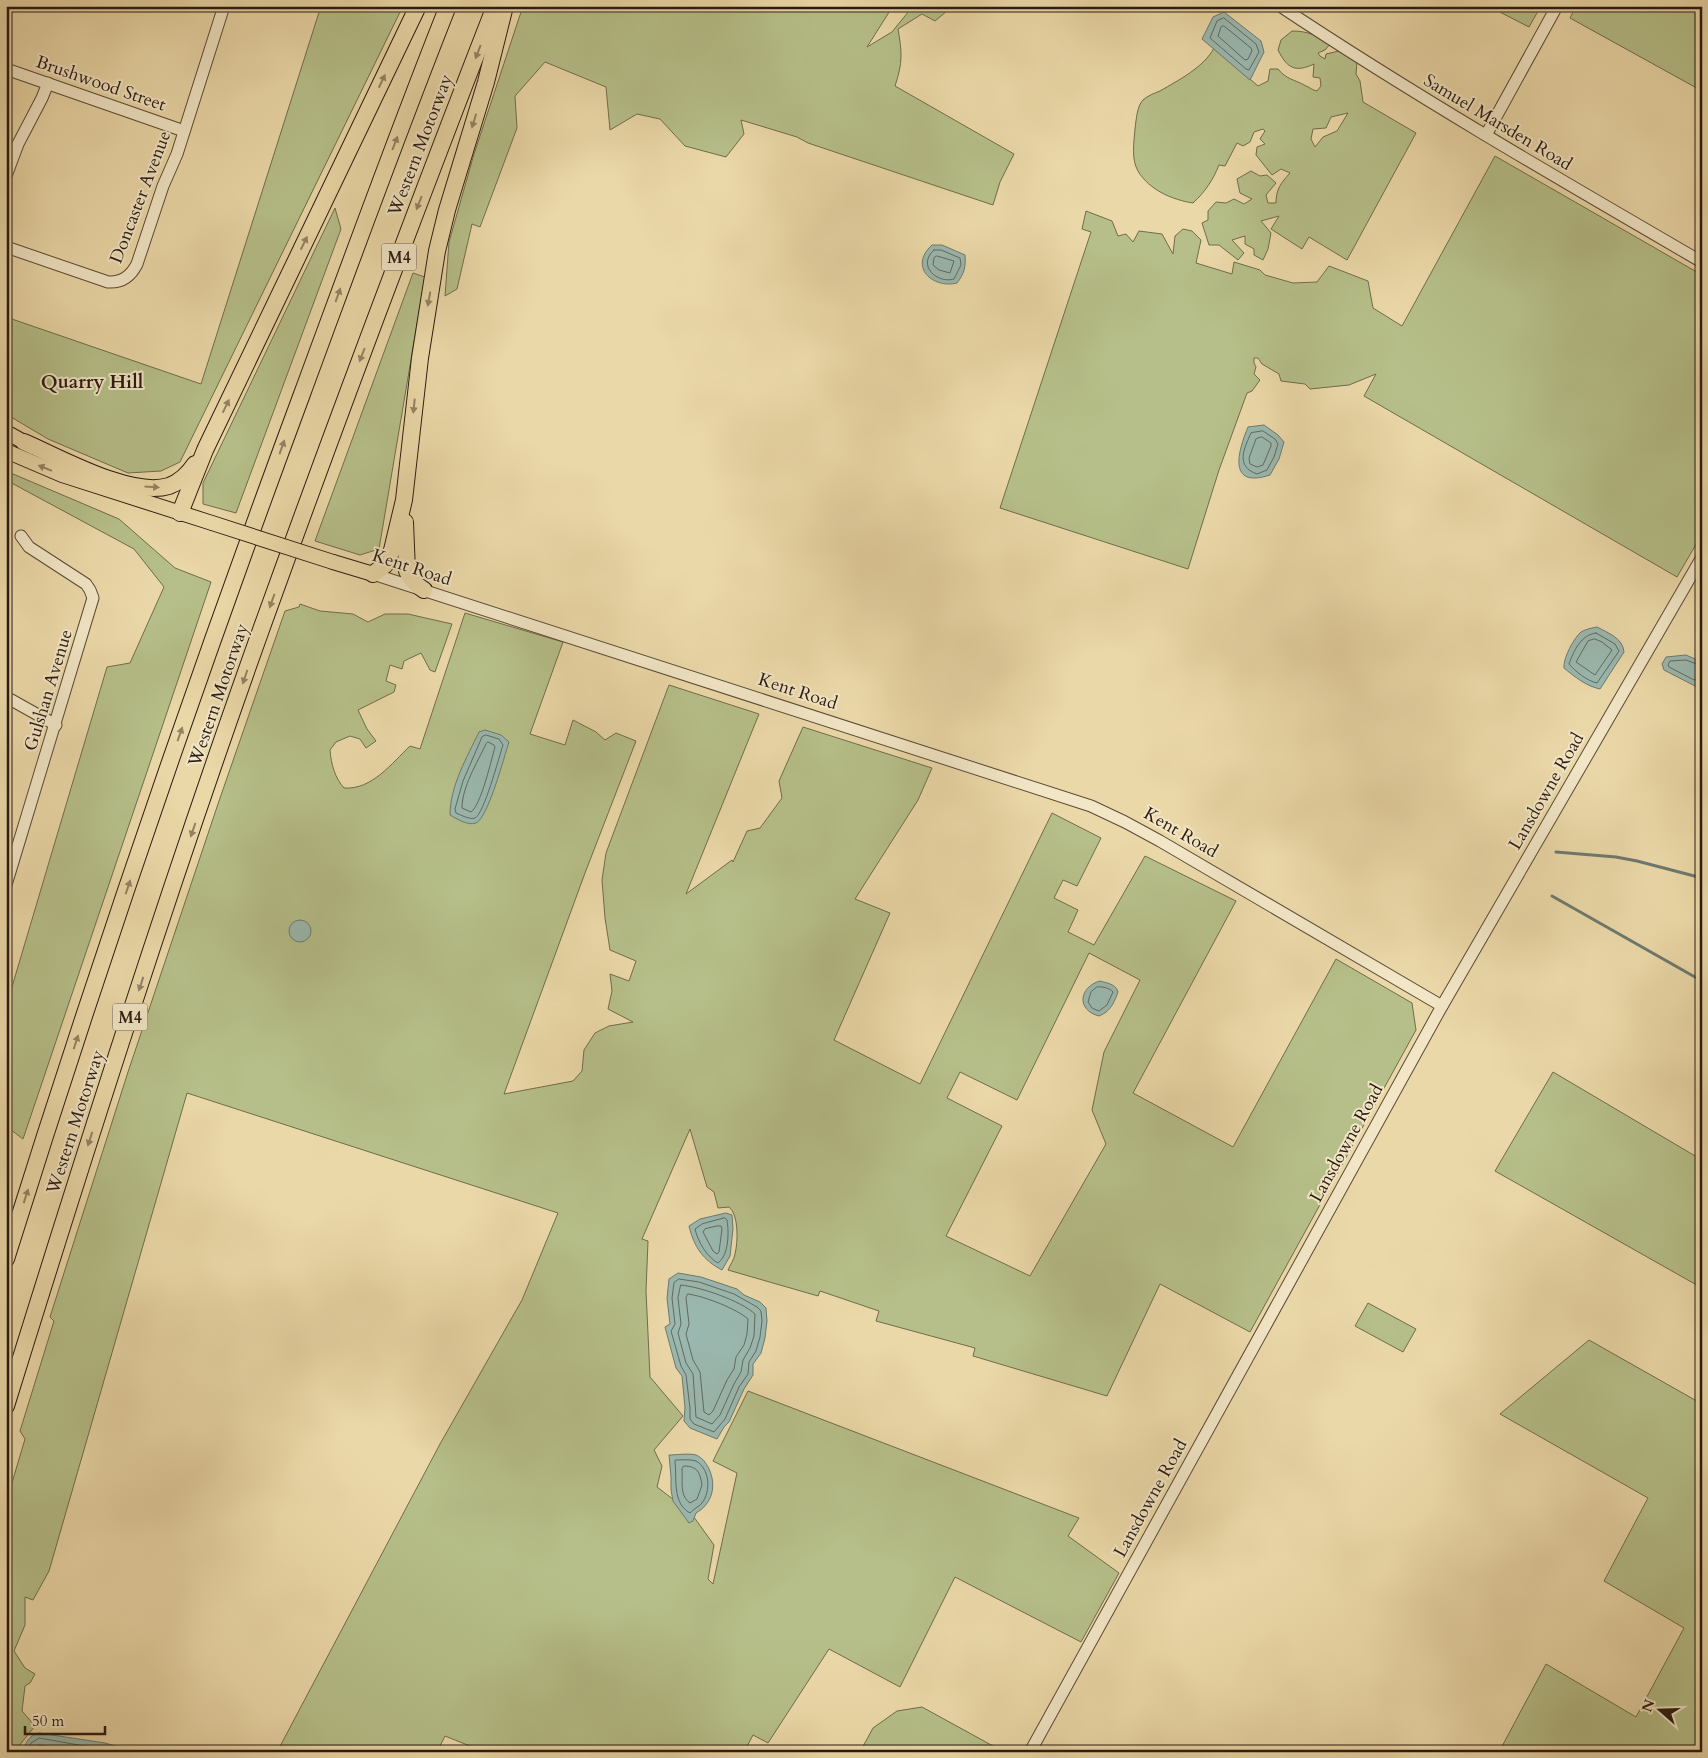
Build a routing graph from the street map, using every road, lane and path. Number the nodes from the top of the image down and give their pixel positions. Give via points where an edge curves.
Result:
1 (418, 6) edge
2 (448, 6) edge
3 (495, 6) edge
4 (506, 6) edge
5 (1280, 6) edge
6 (1557, 6) edge
7 (220, 7) edge
8 (6, 69) edge
9 (48, 84) junction
10 (184, 131) junction
11 (1486, 135) junction
12 (6, 176) edge
13 (6, 247) edge
14 (1702, 262) edge
15 (6, 432) edge
16 (24, 442) junction
17 (205, 450) junction
18 (6, 451) edge
19 (108, 489) junction
20 (404, 500) junction
21 (180, 513) junction
22 (21, 536) dead end
23 (1702, 557) edge
24 (373, 574) junction
25 (424, 590) junction
26 (6, 697) edge
27 (56, 725) junction
28 (11, 851) edge
29 (6, 885) edge
30 (1442, 1006) junction
31 (6, 1259) edge
32 (6, 1406) edge
33 (1030, 1752) edge

17 -> 1 highway
31 -> 2 highway, Western Motorway / M4 via 99,971 221,616 366,218
3 -> 32 highway, Western Motorway / M4 via 261,631 124,1034
4 -> 20 highway via 437,250 420,358
5 - 11 street, Samuel Marsden Road
6 - 11 street
7 - 10 street, Doncaster Avenue
8 - 9 street, Brushwood Street
9 - 10 street, Brushwood Street
9 - 12 street
10 - 13 street, Doncaster Avenue via 137,264 124,280 104,281
11 - 14 street, Samuel Marsden Road
15 - 16 main road, Kent Road
16 -> 17 highway via 117,482 151,487 171,485 180,480 190,472
16 - 19 main road, Kent Road
17 - 21 highway
19 -> 18 main road, Kent Road via 62,475
19 - 21 main road, Kent Road
20 - 24 highway via 389,559
20 - 25 highway via 407,571 414,583
21 - 24 main road, Kent Road, bridge
22 - 27 street, Gulshan Avenue via 29,547 86,584 92,595 92,606
23 - 30 street, Lansdowne Road
24 - 25 street, Kent Road
25 - 30 street, Kent Road via 1091,806 1160,841
26 - 27 street
27 - 28 street, Gulshan Avenue
28 - 29 street, Gulshan Avenue
30 - 33 street, Lansdowne Road

